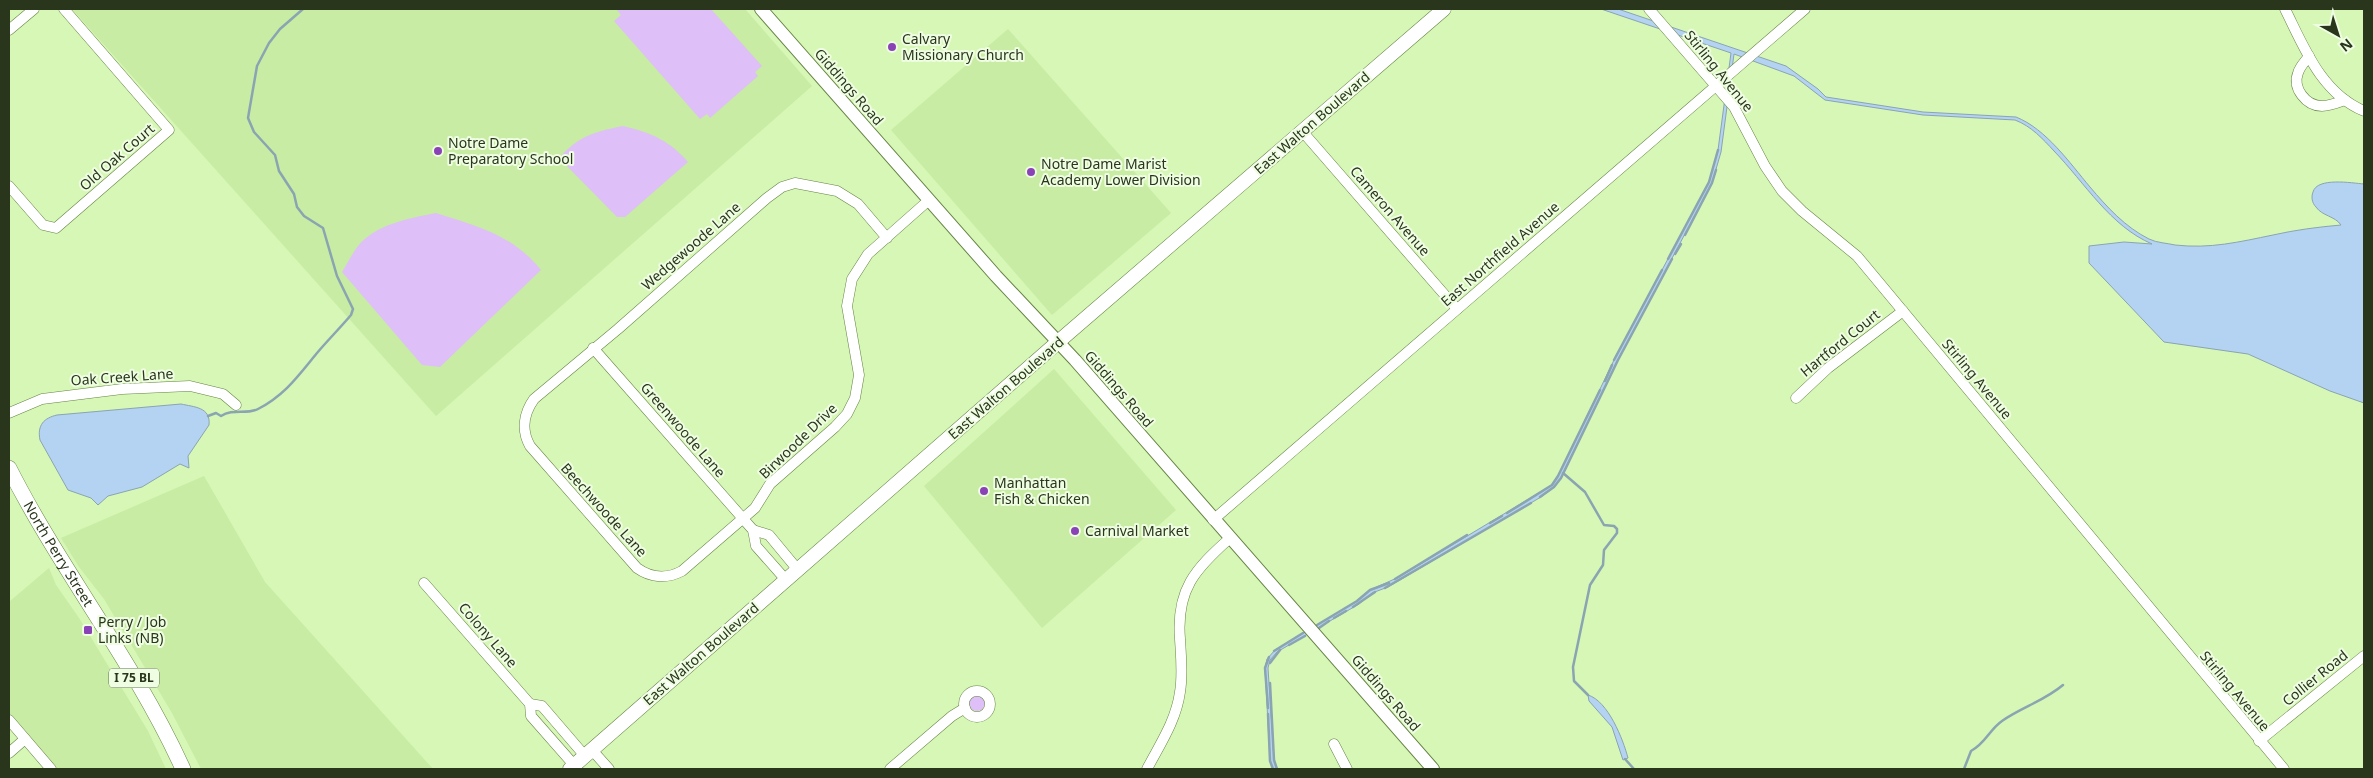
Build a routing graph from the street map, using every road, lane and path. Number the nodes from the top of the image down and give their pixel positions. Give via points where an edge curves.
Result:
1 (34, 9) edge
2 (64, 9) edge
3 (761, 9) edge
4 (1444, 9) edge
5 (1649, 9) edge
6 (1805, 9) edge
7 (2285, 9) edge
8 (9, 30) edge
9 (2309, 56) junction
10 (1716, 86) junction
11 (2345, 100) junction
12 (2364, 111) edge
13 (1302, 131) junction
14 (9, 186) edge
15 (929, 200) junction
16 (887, 238) junction
17 (1457, 309) junction
18 (1902, 311) junction
19 (1058, 342) junction
20 (593, 348) junction
21 (1796, 398) dead end
22 (236, 405) dead end
23 (527, 411) joint
24 (9, 413) edge
25 (9, 468) edge
26 (742, 518) junction
27 (1213, 520) junction
28 (753, 530) junction
29 (1229, 539) junction
30 (798, 570) junction
31 (786, 580) junction
32 (424, 583) dead end
33 (2364, 656) edge
34 (530, 704) junction
35 (965, 708) dead end
36 (9, 720) edge
37 (25, 739) junction
38 (2259, 741) junction
39 (1334, 744) dead end
40 (9, 753) edge
41 (588, 753) junction
42 (572, 767) edge
43 (51, 769) edge
44 (183, 769) edge
45 (609, 769) edge
46 (890, 769) edge
47 (1147, 769) edge
48 (1347, 769) edge
49 (1433, 769) edge
50 (2284, 769) edge

1 - 8 street
2 - 14 street, Old Oak Court via 169,130 56,228 43,226
3 - 15 street, Giddings Road
4 - 13 main road, East Walton Boulevard
5 - 10 street, Stirling Avenue
6 - 10 street, East Northfield Avenue
7 - 9 street
9 - 11 street via 2324,80
9 - 11 street via 2299,69 2296,80 2301,94 2316,106
10 - 17 street, East Northfield Avenue
10 - 18 street, Stirling Avenue via 1739,114 1765,166 1782,191 1850,249
11 - 12 street
13 - 17 street, Cameron Avenue
13 - 19 main road, East Walton Boulevard
15 - 16 street, Birwoode Drive
15 - 19 street, Giddings Road
16 - 20 street, Wedgewoode Lane via 846,195 812,185 786,185
16 - 26 street, Birwoode Drive via 861,263 848,292 848,314 859,375 857,393 850,409 840,423 770,484 762,498
17 - 27 street, East Northfield Avenue
18 - 21 street, Hartford Court via 1828,368
18 - 38 street, Stirling Avenue
19 - 27 street, Giddings Road
19 - 30 main road, East Walton Boulevard
20 - 23 street, Wedgewoode Lane via 539,393
20 - 26 street, Greenwoode Lane
22 - 24 street, Oak Creek Lane via 223,394 190,386 132,388 42,400
23 - 26 street, Beechwoode Lane via 525,435 533,450 641,572 659,577 677,573
25 - 44 main road, North Perry Street / I 75 BL via 152,709
26 - 28 street, Greenwoode Lane
27 - 29 street, Giddings Road
28 - 30 street, Greenwoode Lane via 768,535
28 - 31 street, Greenwoode Lane via 756,546
29 - 47 street via 1199,567 1184,593 1179,618 1182,667 1179,699 1169,730
29 - 49 street, Giddings Road
30 - 31 main road, East Walton Boulevard
31 - 41 main road, East Walton Boulevard
32 - 34 street, Colony Lane
33 - 38 street, Collier Road
34 - 41 street, Colony Lane via 542,706
34 - 42 street, Colony Lane via 531,716
35 - 46 street
36 - 37 street
37 - 40 street
37 - 43 street
38 - 50 street, Stirling Avenue
39 - 48 street
41 - 42 main road, East Walton Boulevard
41 - 45 street, Colony Lane

